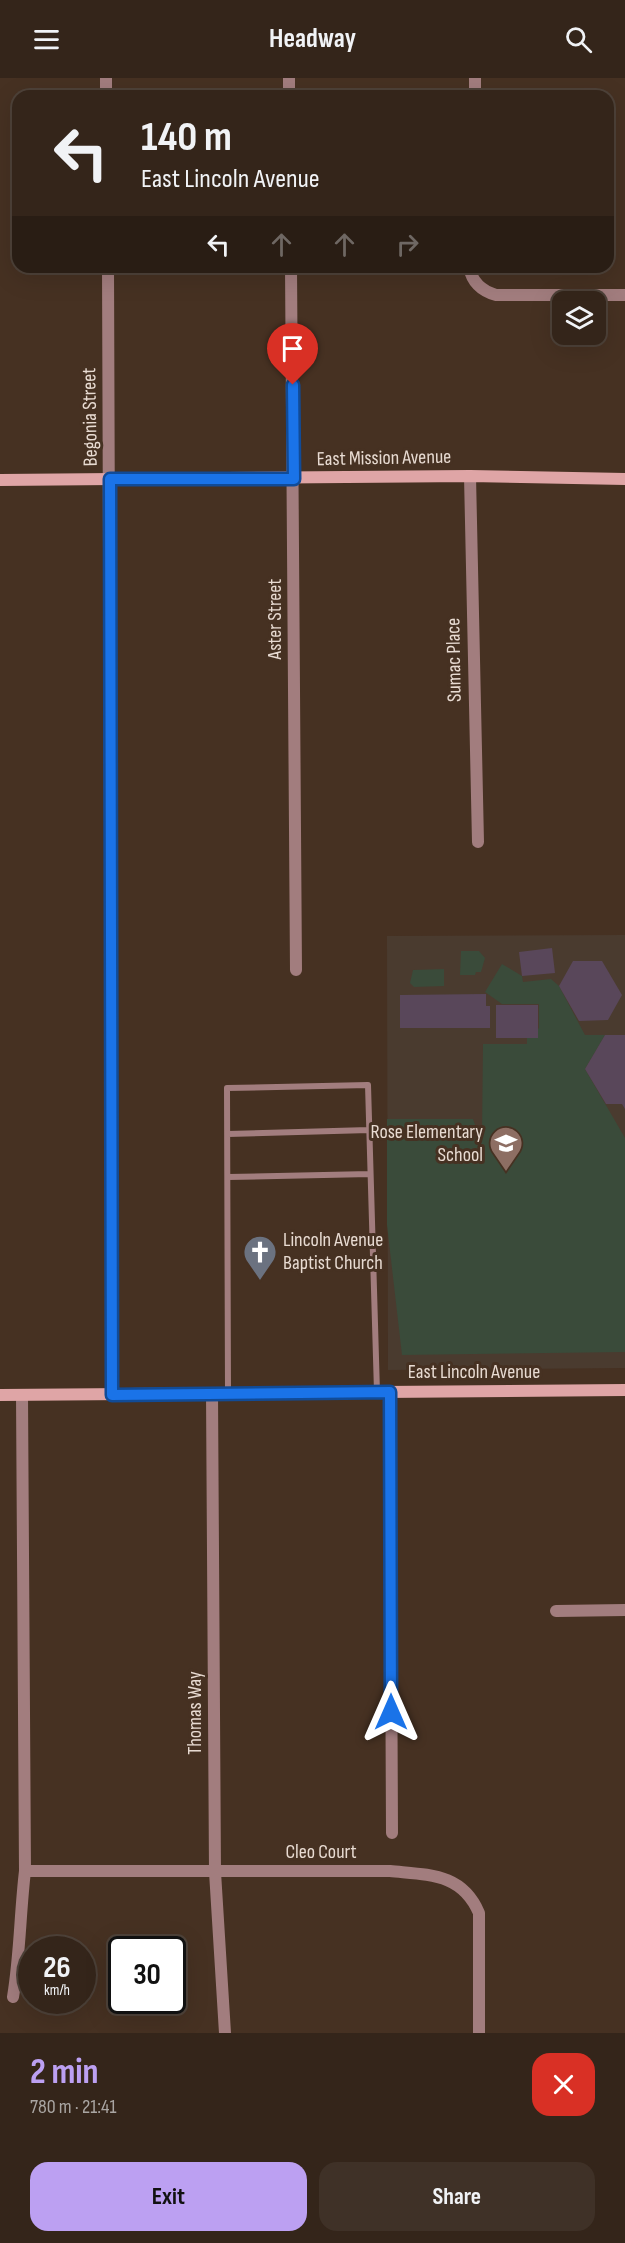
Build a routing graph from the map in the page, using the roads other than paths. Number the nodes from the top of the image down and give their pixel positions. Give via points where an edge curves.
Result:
1 (108, 273) edge
2 (291, 273) edge
3 (470, 273) edge
4 (625, 296) edge
5 (470, 476) junction
6 (110, 479) junction
7 (294, 479) junction
8 (625, 479) edge
9 (0, 480) edge
10 (478, 842) dead end
11 (296, 970) dead end
12 (369, 1130) junction
13 (228, 1134) junction
14 (370, 1174) junction
15 (228, 1177) junction
16 (625, 1390) edge
17 (384, 1392) junction
18 (212, 1393) junction
19 (228, 1393) junction
20 (0, 1395) edge
21 (22, 1395) junction
22 (112, 1395) junction
23 (625, 1610) edge
24 (556, 1611) dead end
25 (392, 1833) dead end
26 (25, 1871) junction
27 (215, 1872) junction
28 (13, 1997) dead end
29 (225, 2033) edge
30 (478, 2033) edge

1 - 6 street, Begonia Street
2 - 7 street, Aster Street
3 - 4 street via 487,292 496,295
5 - 7 main road, East Mission Avenue
5 - 8 main road, East Mission Avenue
5 - 10 street, Sumac Place
6 - 7 main road, East Mission Avenue
6 - 9 main road, East Mission Avenue
6 - 22 street, Begonia Street
7 - 11 street, Aster Street
12 - 13 lane
12 - 13 lane via 368,1084 227,1088
12 - 14 lane
13 - 15 lane
14 - 15 lane
14 - 17 lane
15 - 19 lane
16 - 17 main road, East Lincoln Avenue
17 - 19 main road, East Lincoln Avenue
17 - 25 street
18 - 19 main road, East Lincoln Avenue
18 - 22 main road, East Lincoln Avenue
18 - 27 street, Thomas Way
20 - 21 main road, East Lincoln Avenue
21 - 22 main road, East Lincoln Avenue
21 - 26 street
23 - 24 street
26 - 27 street, Cleo Court
26 - 28 street
27 - 29 street, Thomas Way
27 - 30 street, Cleo Court via 390,1871 447,1879 464,1889 479,1913

